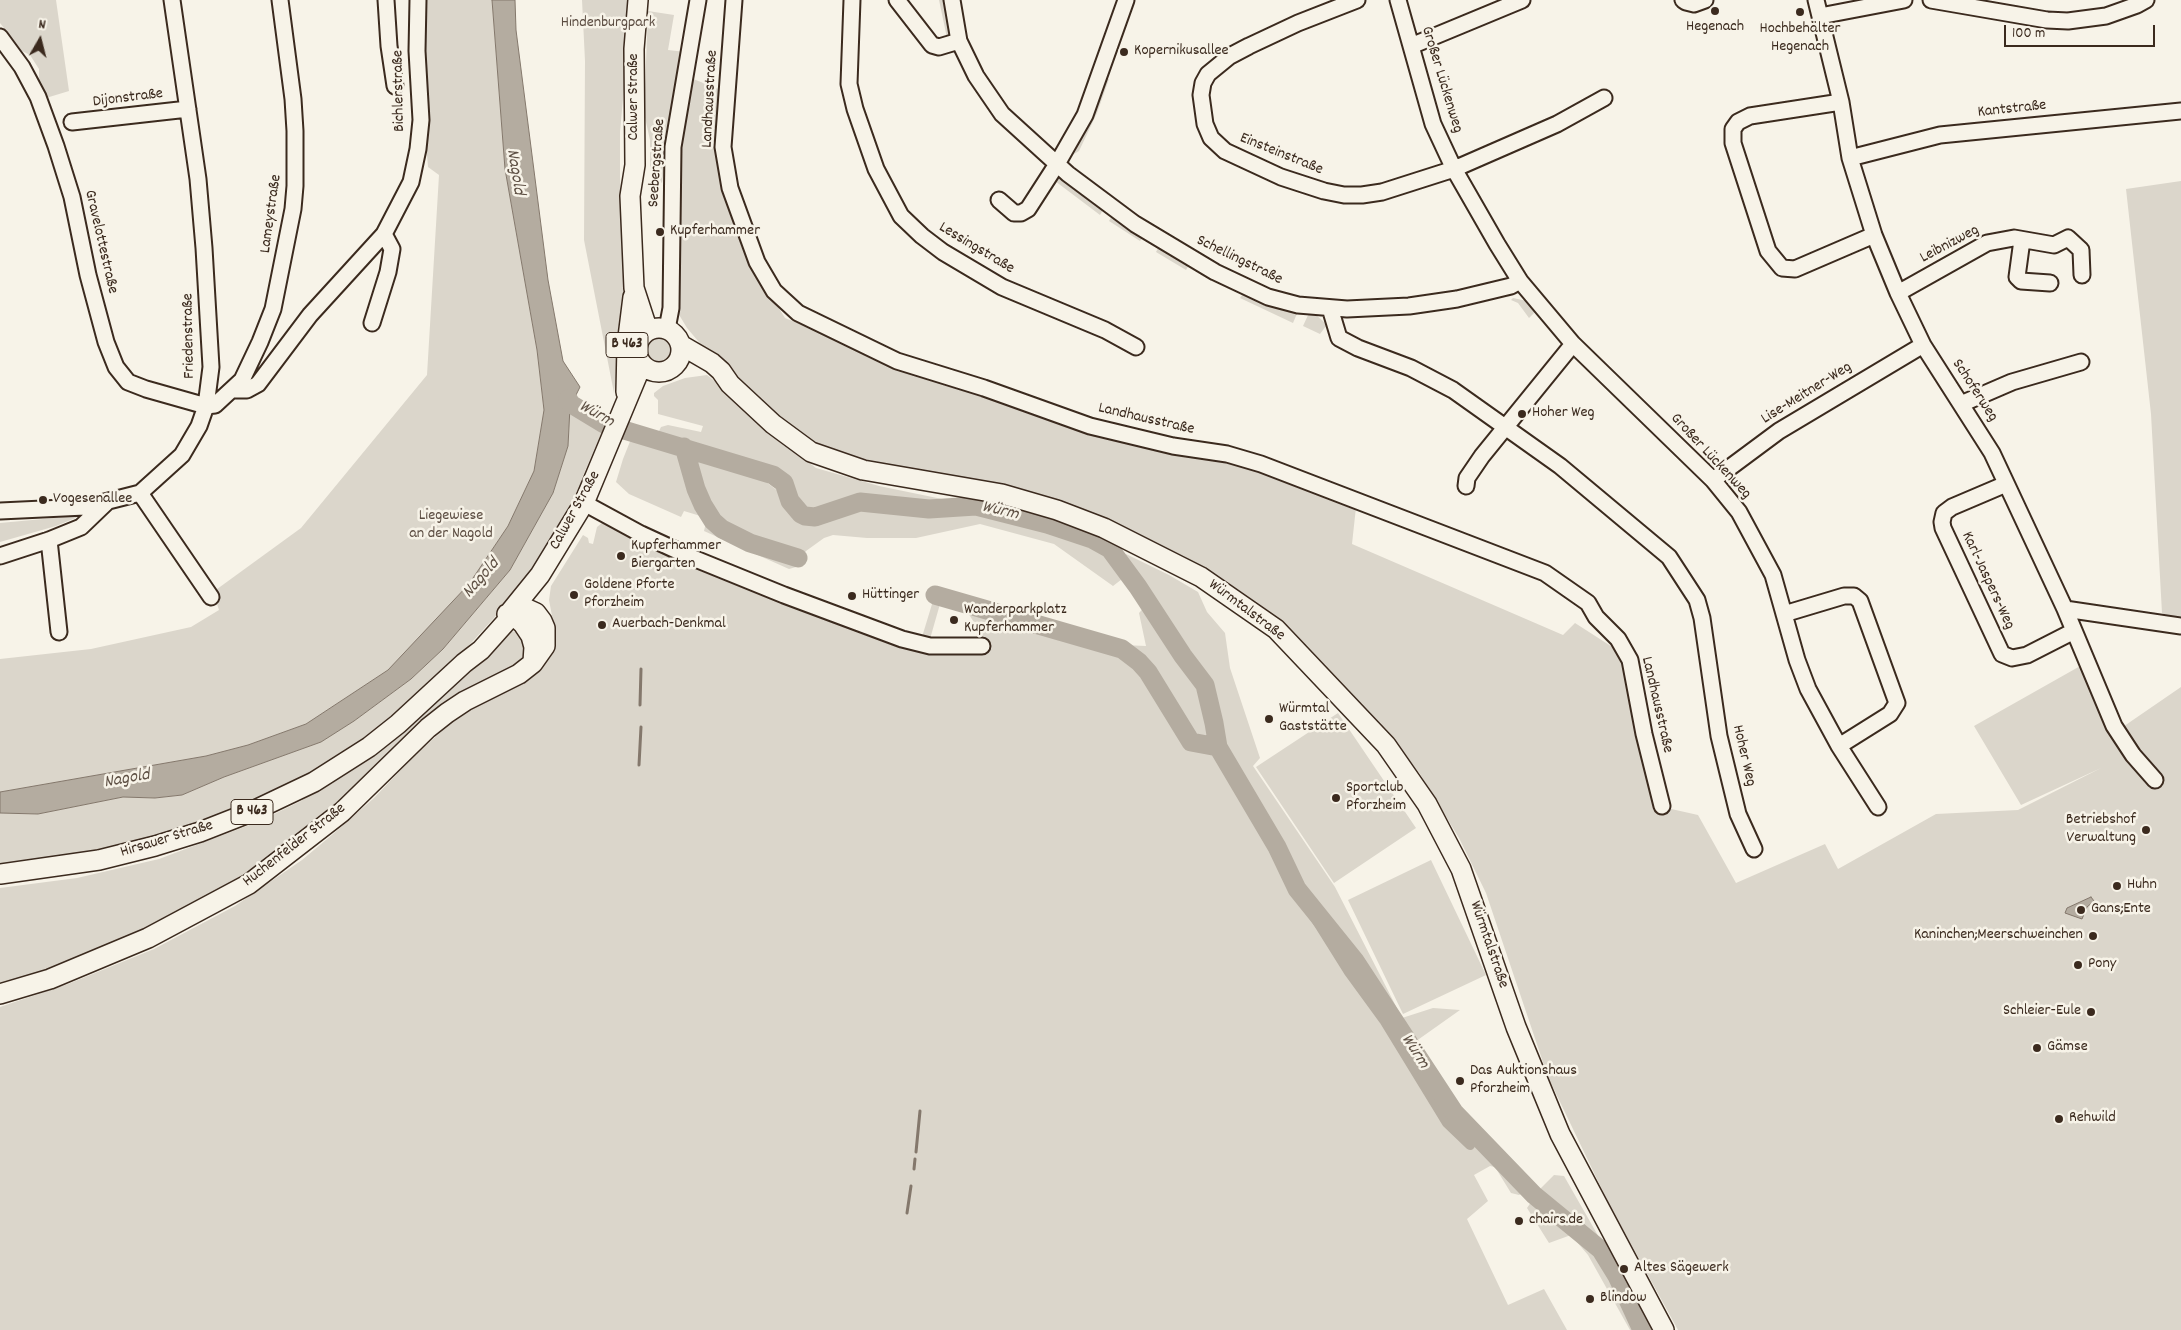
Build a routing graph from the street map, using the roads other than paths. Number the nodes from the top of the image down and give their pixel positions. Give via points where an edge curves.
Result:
1 (172, 0) edge
2 (280, 0) edge
3 (386, 0) edge
4 (418, 0) edge
5 (698, 0) edge
6 (734, 0) edge
7 (852, 0) edge
8 (897, 0) edge
9 (952, 0) edge
10 (1126, 0) edge
11 (1357, 0) edge
12 (1398, 0) edge
13 (1522, 0) edge
14 (1683, 0) edge
15 (1705, 0) edge
16 (1816, 0) edge
17 (1904, 0) edge
18 (1931, 0) edge
19 (2146, 0) edge
20 (636, 4) edge
21 (1820, 16) junction
22 (0, 37) edge
23 (959, 40) junction
24 (1412, 46) junction
25 (395, 86) dead end
26 (1604, 98) dead end
27 (1840, 102) junction
28 (188, 110) junction
29 (2181, 110) edge
30 (72, 122) dead end
31 (1850, 158) junction
32 (1057, 164) junction
33 (635, 165) junction
34 (1454, 169) junction
35 (999, 200) dead end
36 (384, 234) junction
37 (1874, 235) junction
38 (2022, 240) junction
39 (2082, 275) dead end
40 (1520, 281) junction
41 (2050, 283) dead end
42 (634, 288) junction
43 (1898, 293) junction
44 (1330, 308) junction
45 (372, 323) dead end
46 (657, 329) junction
47 (1573, 344) junction
48 (1923, 345) junction
49 (1136, 347) dead end
50 (679, 354) junction
51 (2081, 362) dead end
52 (647, 367) junction
53 (233, 390) junction
54 (1962, 404) junction
55 (625, 405) junction
56 (206, 406) junction
57 (1506, 427) junction
58 (1713, 480) junction
59 (2006, 484) junction
60 (1466, 486) dead end
61 (140, 493) junction
62 (108, 502) junction
63 (584, 503) junction
64 (0, 507) edge
65 (49, 540) junction
66 (0, 556) edge
67 (540, 575) junction
68 (211, 597) dead end
69 (2065, 609) junction
70 (510, 612) junction
71 (1784, 614) junction
72 (542, 621) junction
73 (2181, 626) edge
74 (2074, 631) junction
75 (59, 632) dead end
76 (982, 646) dead end
77 (533, 663) junction
78 (1839, 746) junction
79 (2155, 780) dead end
80 (1662, 806) dead end
81 (1878, 807) dead end
82 (1754, 848) dead end
83 (0, 874) edge
84 (0, 994) edge
85 (1664, 1330) edge

1 - 28 street, Friedenstraße
2 - 53 street, Lameystraße via 296,131 295,186 272,309 249,369
3 - 25 street, Bichlerstraße
4 - 36 street, Bichlerstraße via 421,120 418,149 411,182
5 - 46 street, Seebergstraße via 674,147 672,290
6 - 80 street, Landhausstraße via 723,147 730,188 758,262 774,291 798,313 898,361 1090,426 1261,464 1545,573 1588,602 1596,617 1618,639 1630,660
7 - 49 street, Lessingstraße via 849,84 876,169 901,216 943,252 1002,286 1105,330
8 - 23 street via 932,45 939,47
9 - 23 street, Schellingstraße
10 - 32 street via 1085,115
11 - 34 street, Einsteinstraße via 1263,39 1213,69 1203,83 1201,95 1205,124 1211,138 1225,151 1254,165 1311,187 1344,195 1382,192
12 - 24 street, Großer Lückenweg
13 - 24 street
14 - 15 street via 1694,4
16 - 21 street, Schoferweg
17 - 21 street
18 - 19 street via 2068,21 2106,16
20 - 33 main road, Calwer Straße / B 463
21 - 27 street, Schoferweg
22 - 56 street, Gravelottestraße via 38,97 56,146 72,197 106,342 116,367 128,382
23 - 32 street, Schellingstraße via 976,76 1002,114
24 - 34 street, Großer Lückenweg via 1433,124
26 - 34 street via 1557,124
27 - 31 street, Schoferweg
27 - 37 street via 1750,116 1738,122 1733,129 1733,143 1768,251 1782,268 1795,269
28 - 30 street, Dijonstraße
28 - 56 street, Friedenstraße via 198,179 212,367
29 - 31 street, Kantstraße via 1940,135
31 - 37 street, Schoferweg
32 - 35 street via 1028,209 1014,213
32 - 44 street, Schellingstraße via 1134,224 1215,272 1268,298
33 - 42 main road, Calwer Straße / B 463 via 630,196
33 - 46 main road, Calwer Straße / B 463 via 642,195 647,292
34 - 40 street, Großer Lückenweg
36 - 45 street via 392,249
36 - 53 street, Bichlerstraße via 310,315 258,384 247,390
37 - 43 street, Schoferweg
38 - 39 street, Leibnizweg via 2054,245 2068,238 2081,250
38 - 41 street via 2017,277 2021,281
38 - 43 street, Leibnizweg via 2014,238 1987,243
40 - 44 street, Schellingstraße via 1457,299 1409,306
40 - 47 street, Großer Lückenweg
42 - 46 main road, Calwer Straße
42 - 55 main road, B 463 via 627,345
43 - 48 street, Schoferweg
44 - 57 street, Hoher Weg via 1339,338 1411,368 1453,390
46 - 50 main road via 676,336
46 - 52 main road via 638,342 637,350
47 - 57 street
47 - 58 street, Großer Lückenweg
48 - 54 street, Schoferweg
48 - 58 street, Lise-Meitner-Weg via 1779,430
50 - 52 main road via 666,371
50 - 85 main road, Würmtalstraße via 730,384 773,424 811,452 863,470 1002,494 1057,510 1104,528 1201,577 1276,629 1386,745 1427,804 1461,869 1516,1027 1560,1134
51 - 54 street via 2012,382
52 - 55 main road, Calwer Straße
53 - 56 street, Lameystraße via 215,405
54 - 59 street, Schoferweg via 1992,453
55 - 63 main road, Calwer Straße / B 463
56 - 61 street, Friedenstraße via 199,426 182,455
57 - 60 street via 1467,478
57 - 82 street, Hoher Weg via 1616,512 1669,557 1682,574 1697,600 1702,618 1719,736 1738,814
58 - 71 street, Großer Lückenweg via 1739,512 1758,544 1773,575
59 - 69 street, Schoferweg
59 - 74 street, Karl-Jaspers-Weg via 1944,513 1942,522 1947,537 2002,654 2012,658 2027,655
61 - 62 street, Friedenstraße
61 - 68 street
62 - 64 street via 85,507
62 - 65 street, Friedenstraße via 81,527
63 - 67 main road, Calwer Straße / B 463
63 - 76 street via 693,558 902,639 930,646
65 - 66 street, Friedenstraße
65 - 75 street
67 - 70 main road, Calwer Straße / B 463
67 - 72 main road, Huchenfelder Straße
69 - 73 street
69 - 74 street, Schoferweg
70 - 72 main road via 525,608 536,612
70 - 77 main road via 532,636
70 - 83 main road, Hirsauer Straße / B 463 via 506,622 481,650 398,724 369,747 287,796 200,832 155,846 99,860
71 - 78 street, Großer Lückenweg via 1808,689
71 - 78 street via 1850,596 1860,601 1897,703 1890,714
72 - 77 main road, Huchenfelder Straße via 545,646
74 - 79 street, Schoferweg via 2114,726
77 - 84 main road, Huchenfelder Straße via 447,713 342,812 249,884 148,938 50,979
78 - 81 street, Großer Lückenweg

